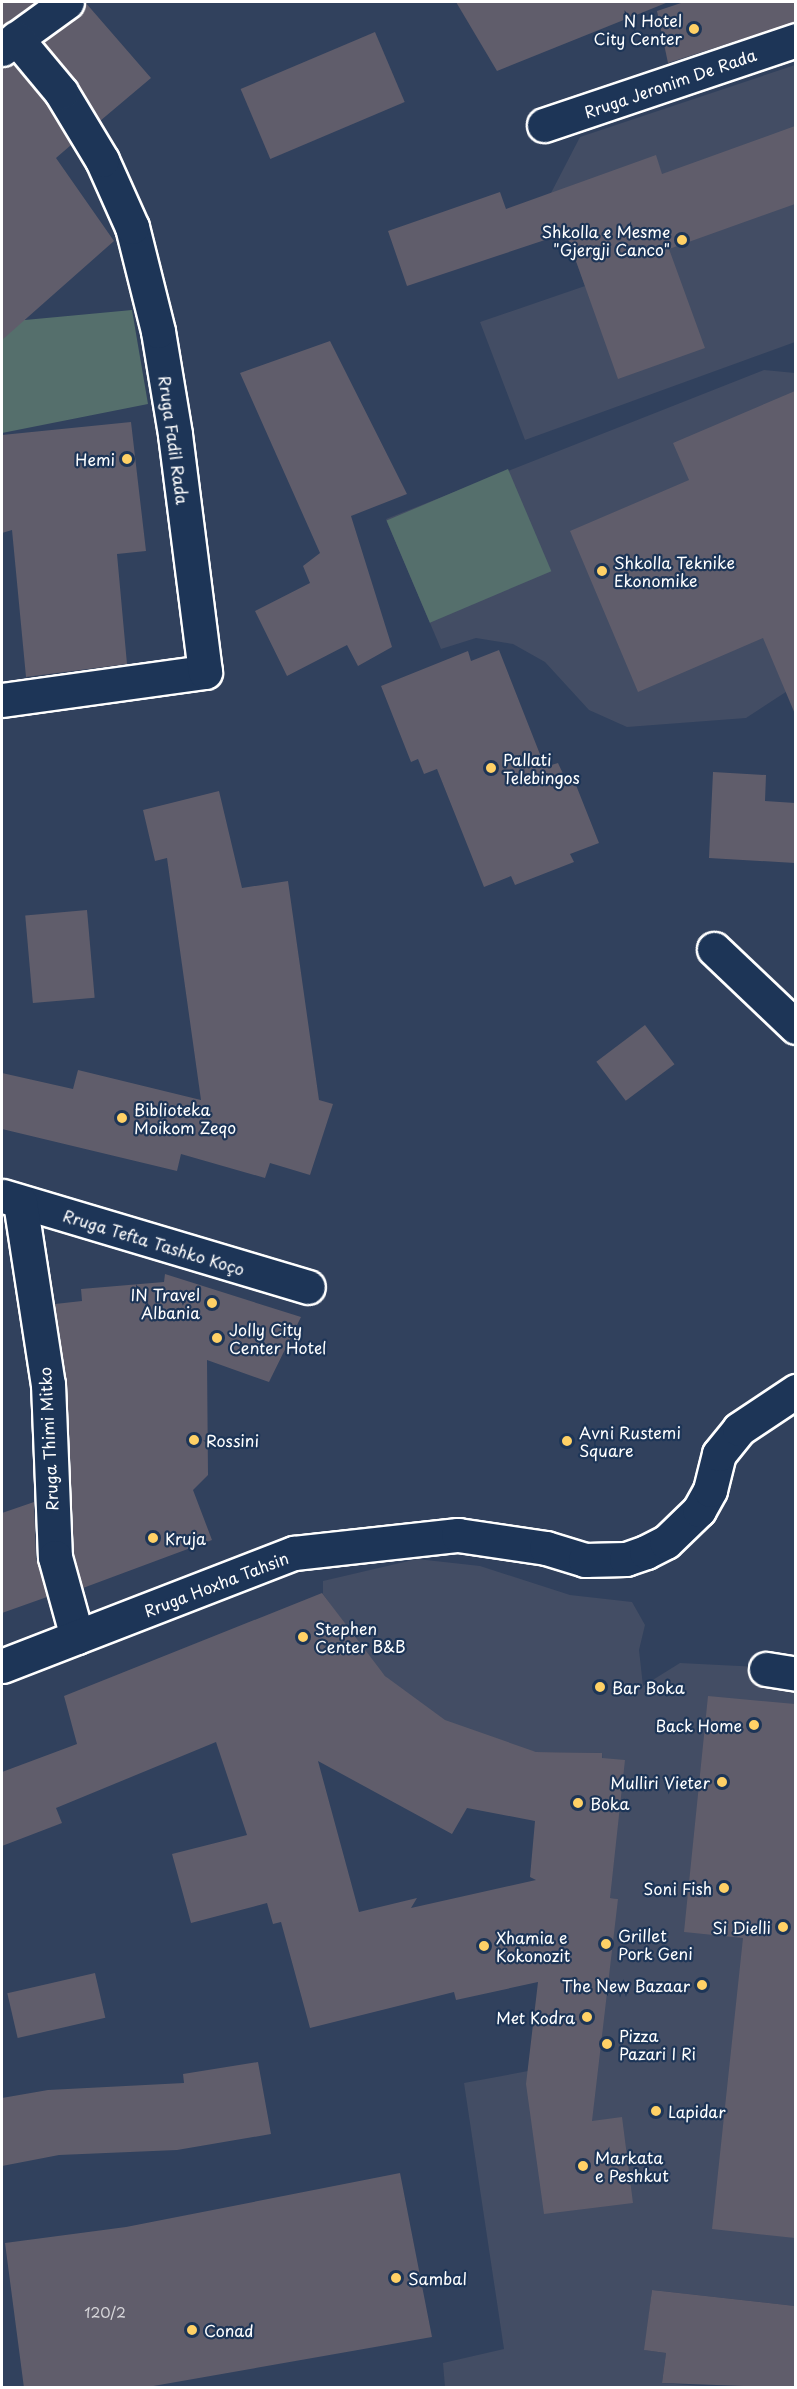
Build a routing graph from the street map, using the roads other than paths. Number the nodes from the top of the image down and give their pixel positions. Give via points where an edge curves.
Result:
1 (67, 2) edge
2 (795, 40) edge
3 (9, 43) edge
4 (544, 125) dead end
5 (2, 700) edge
6 (714, 949) dead end
7 (795, 1027) edge
8 (11, 1199) edge
9 (308, 1287) dead end
10 (795, 1392) edge
11 (77, 1638) junction
12 (2, 1666) edge

1 - 3 street, Rruga Fadil Rada
2 - 4 street, Rruga Jeronim De Rada
3 - 5 street, Rruga Fadil Rada via 61,92 102,160 132,227 158,331 175,434 205,672
6 - 7 street
8 - 9 street, Rruga Tefta Tashko Koço
8 - 11 street, Rruga Thimi Mitko via 48,1384 55,1557
10 - 11 street, Rruga Hoxha Tahsin via 757,1414 719,1454 710,1490 699,1510 666,1542 626,1559 606,1561 458,1534 294,1553
11 - 12 street, Rruga Hoxha Tahsin

